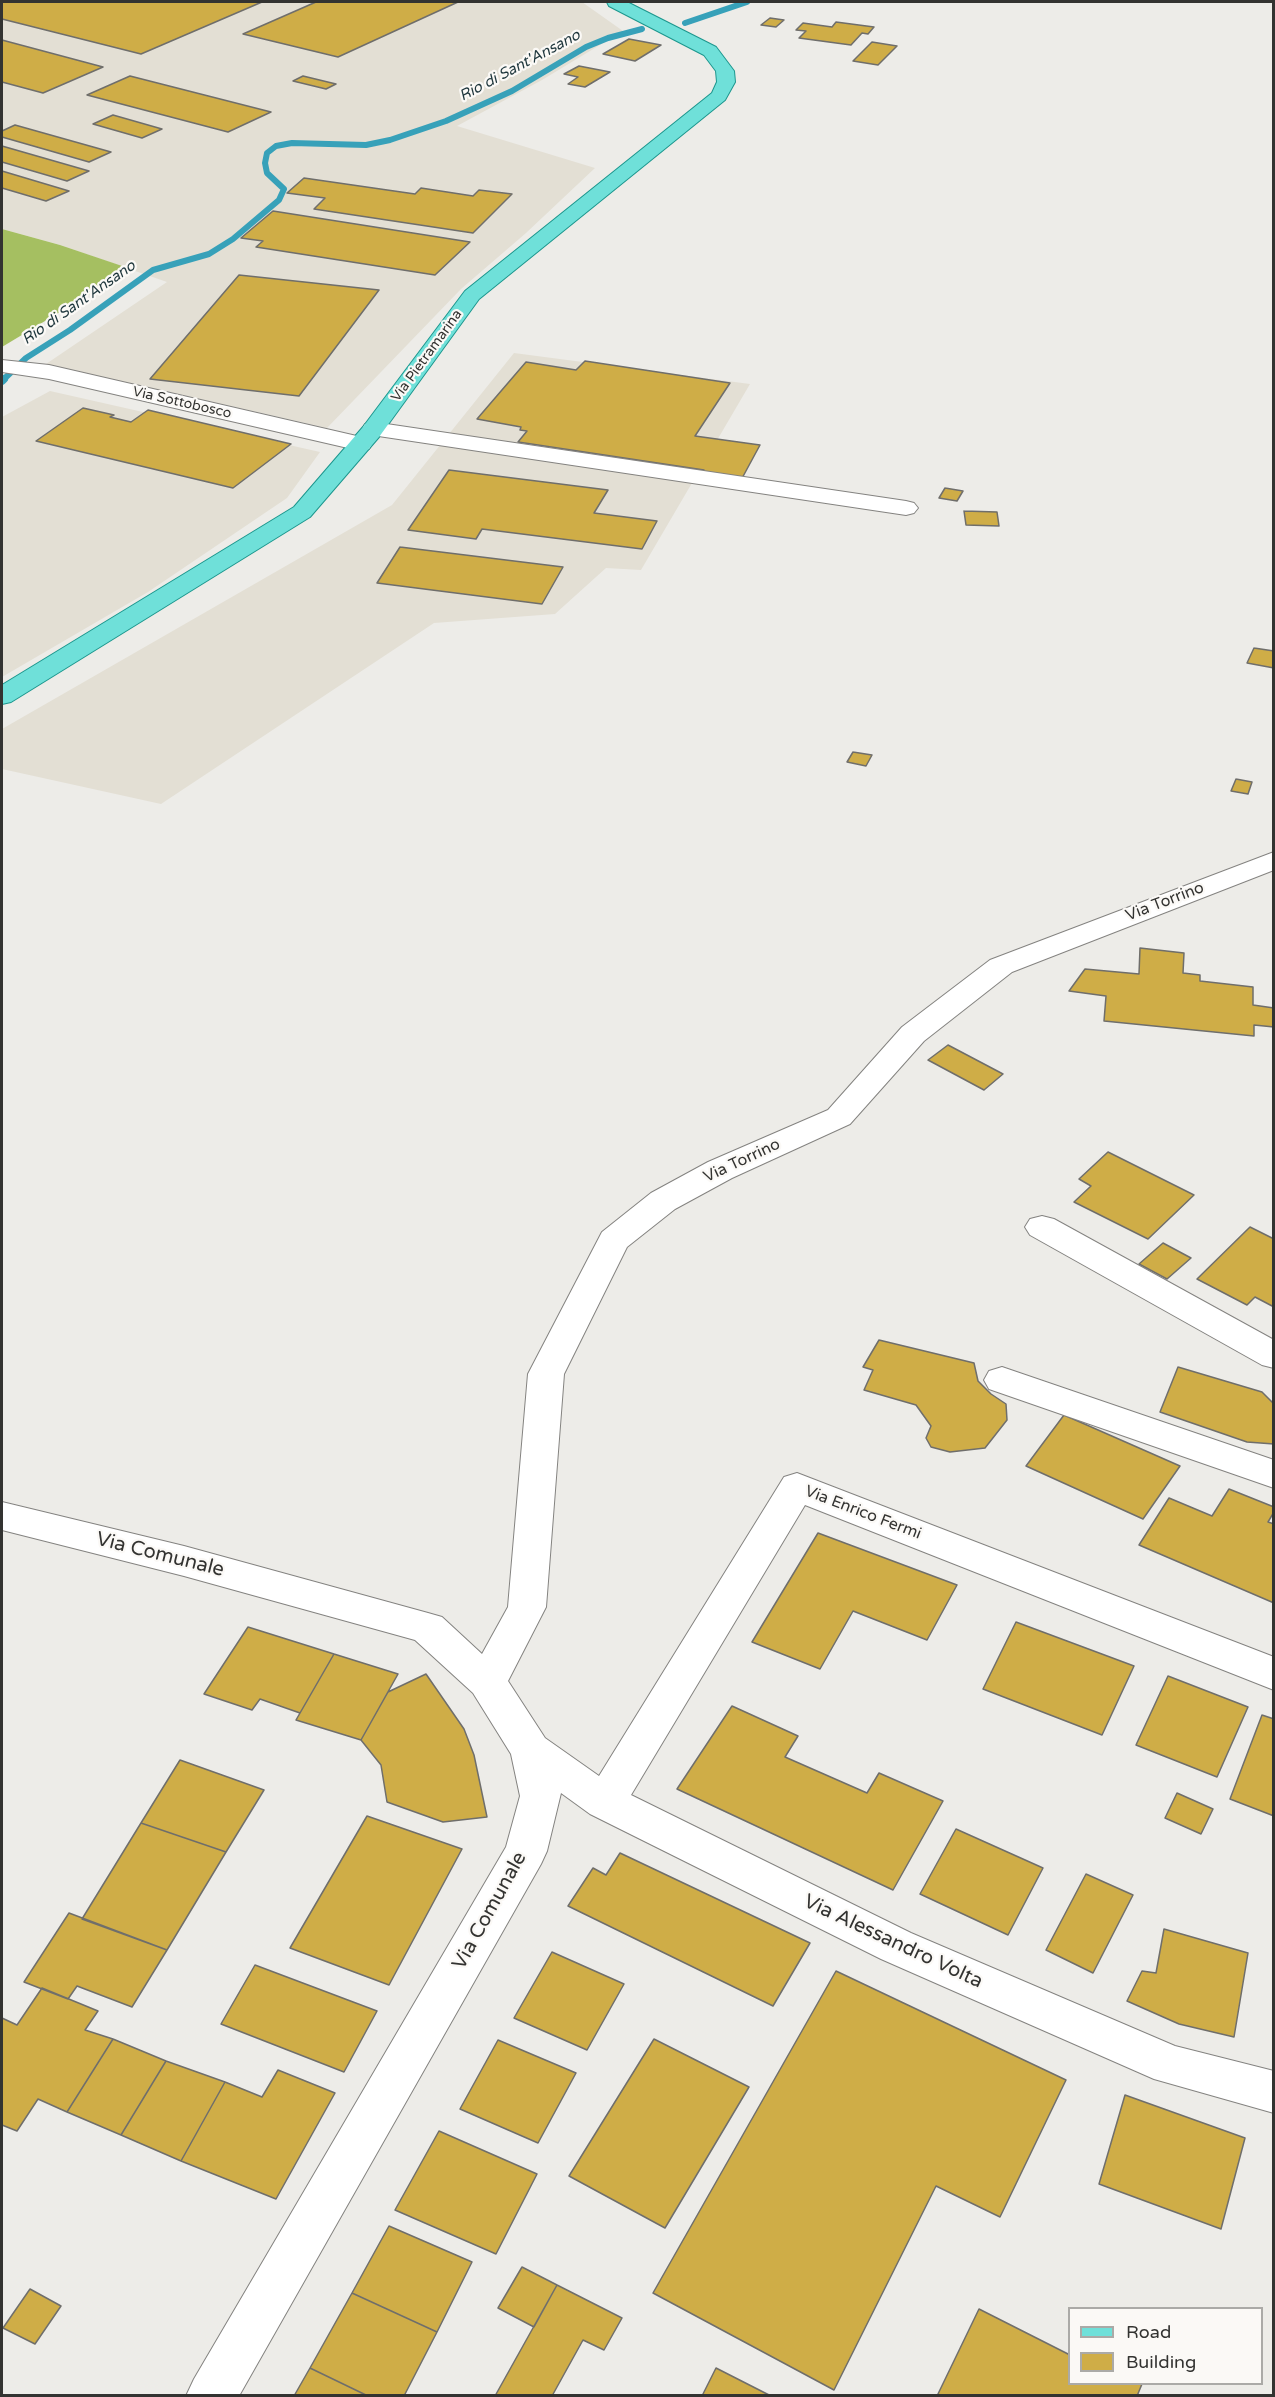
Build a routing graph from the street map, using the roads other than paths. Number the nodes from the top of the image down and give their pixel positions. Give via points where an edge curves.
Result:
1 (615, 2) edge
2 (2, 366) edge
3 (367, 437) junction
4 (906, 508) dead end
5 (2, 696) edge
6 (1274, 860) edge
7 (1042, 1227) dead end
8 (1274, 1356) edge
9 (1002, 1380) dead end
10 (1274, 1474) edge
11 (2, 1516) edge
12 (1274, 1674) edge
13 (487, 1682) junction
14 (531, 1750) junction
15 (605, 1802) junction
16 (1274, 2092) edge
17 (211, 2396) edge

1 - 3 main road, Via Pietramarina via 710,51 725,71 726,82 719,96 472,295
2 - 3 street, Via Sottobosco via 35,369
3 - 4 street, Via Sottobosco
3 - 5 main road, Via Pietramarina via 302,512
6 - 13 street, Via Torrino via 1001,966 913,1034 839,1117 720,1170 663,1201 614,1240 546,1374 527,1607
7 - 8 street
9 - 10 street
11 - 13 street, Via Comunale via 428,1628
12 - 15 street, Via Enrico Fermi via 797,1487
13 - 14 street, Via Comunale
14 - 15 street, Via Alessandro Volta
14 - 17 street, Via Comunale via 541,1796 526,1851
15 - 16 street, Via Alessandro Volta via 907,1951 1170,2065

